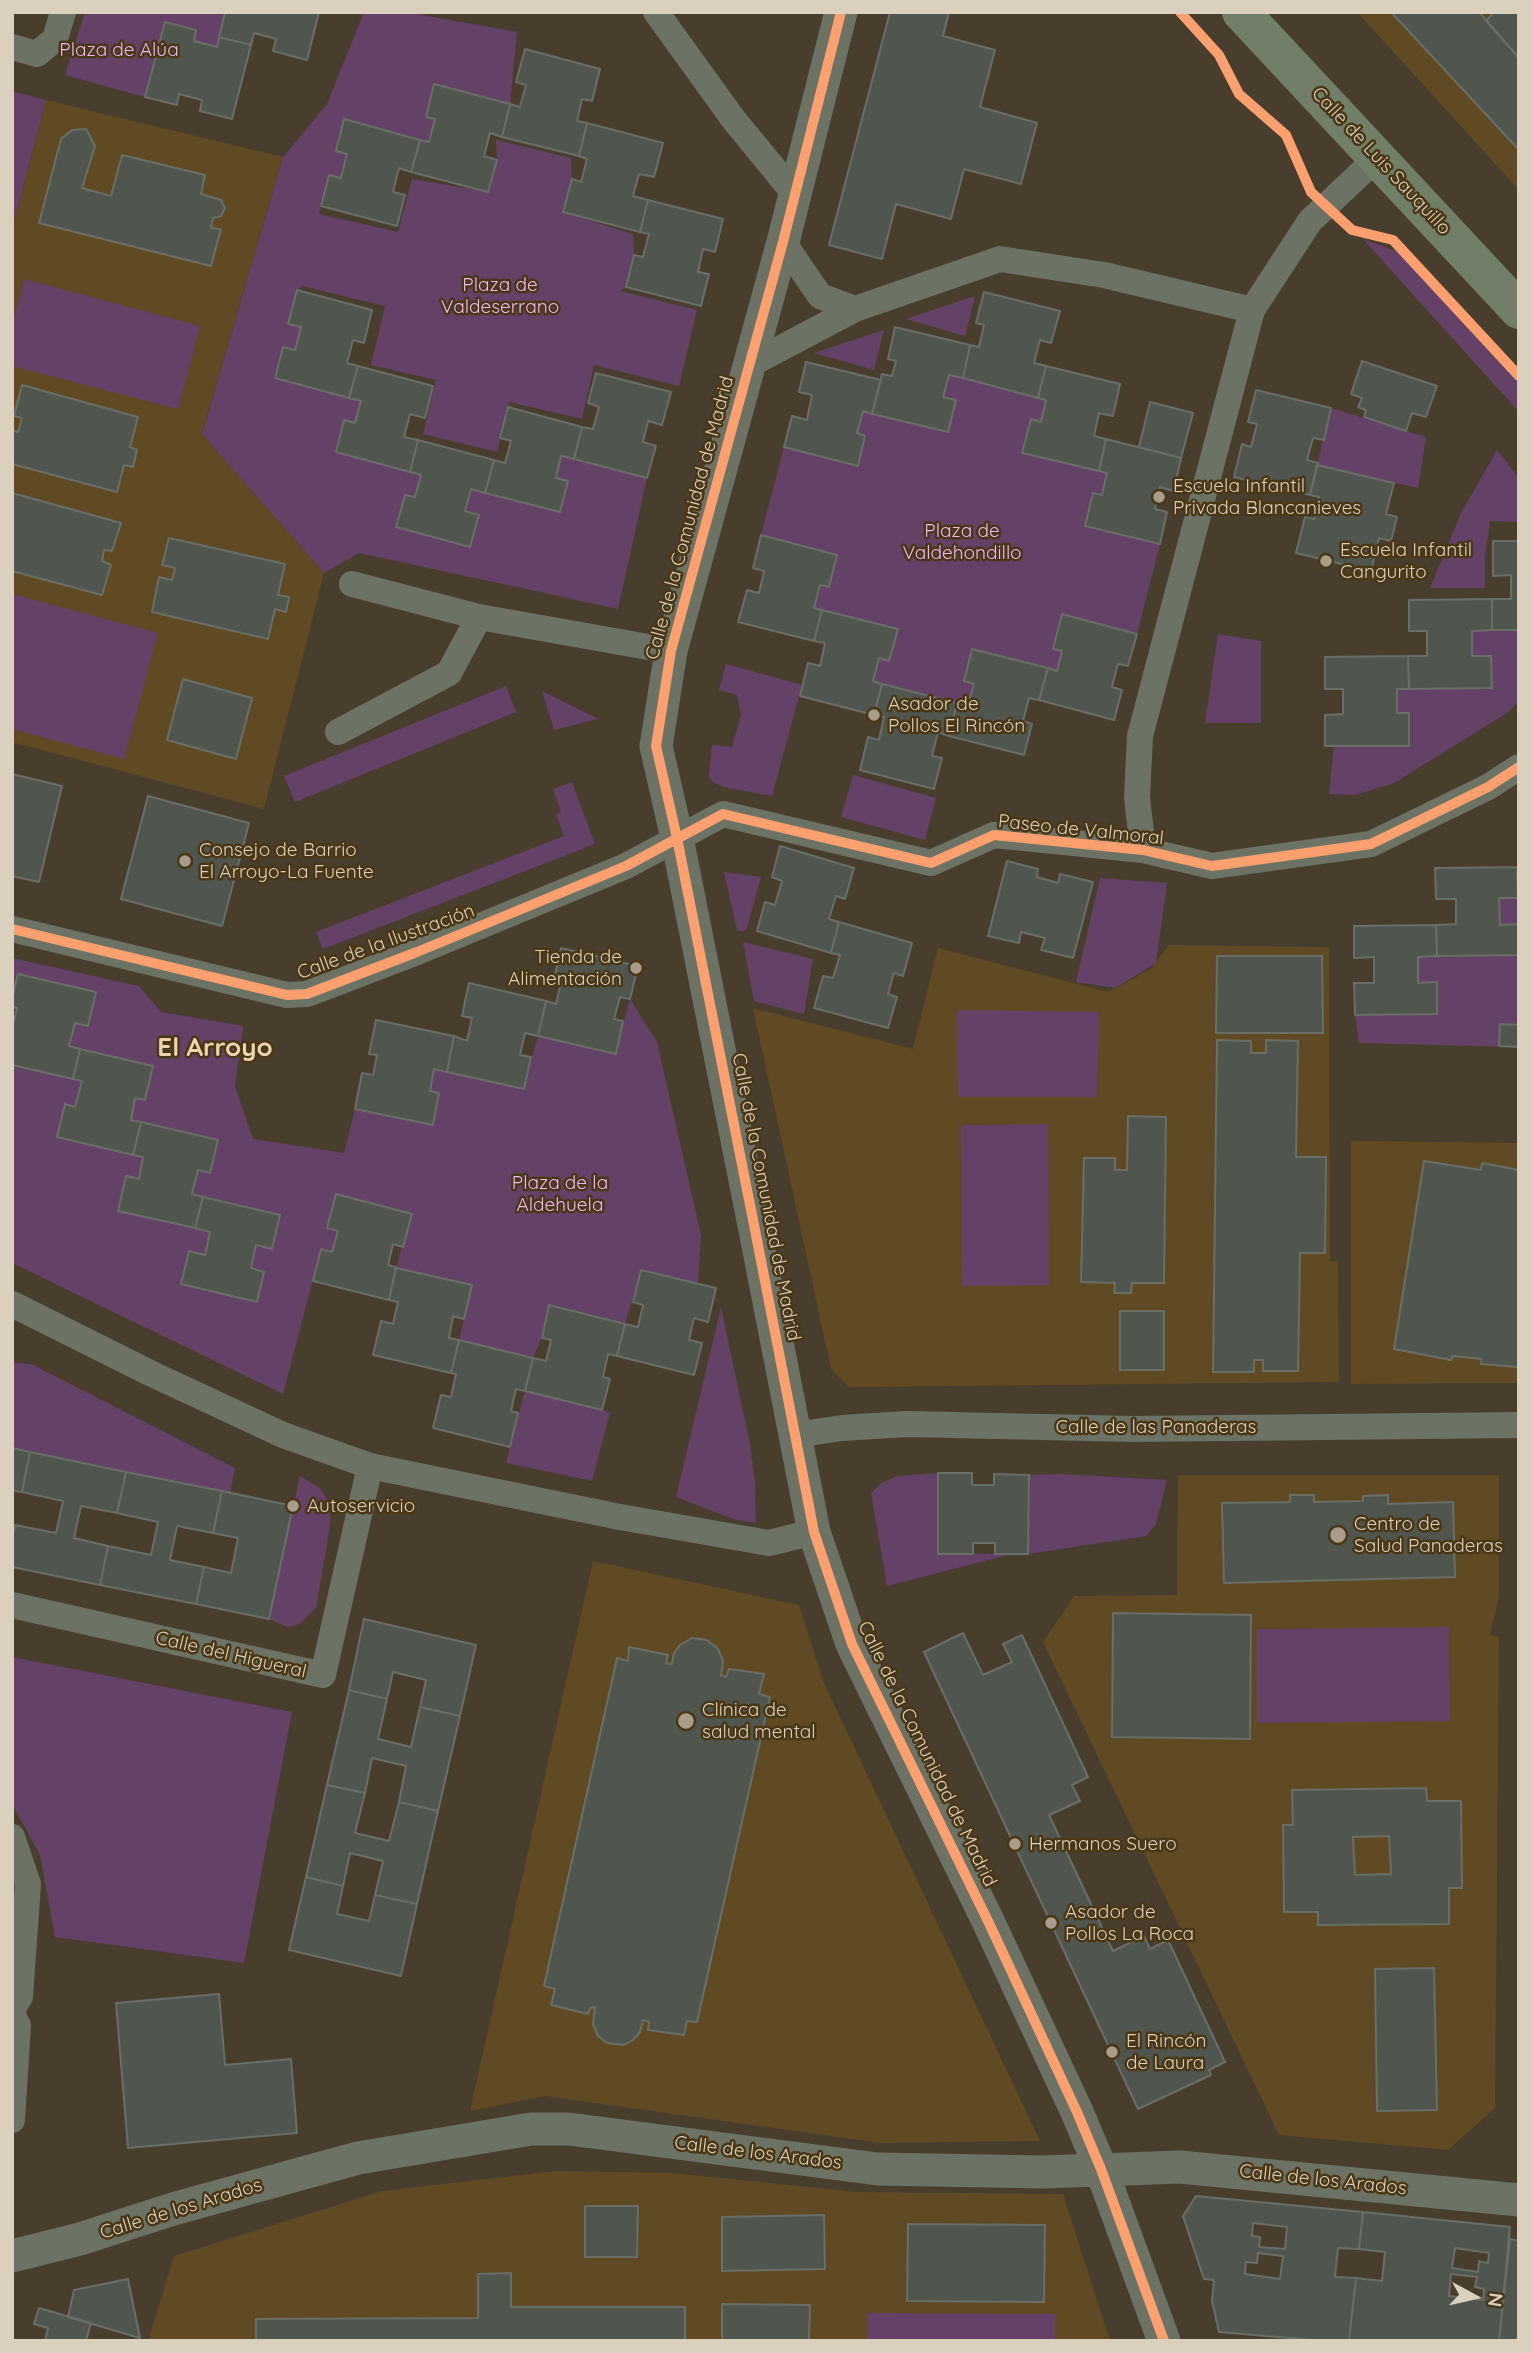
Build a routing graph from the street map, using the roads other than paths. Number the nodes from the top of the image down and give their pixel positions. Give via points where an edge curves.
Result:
1 (63, 12) edge
2 (656, 12) edge
3 (841, 12) edge
4 (1241, 12) edge
5 (12, 47) edge
6 (1378, 157) junction
7 (794, 193) junction
8 (783, 242) junction
9 (855, 309) junction
10 (1252, 310) junction
11 (1519, 310) edge
12 (749, 365) junction
13 (352, 584) dead end
14 (479, 617) junction
15 (670, 651) junction
16 (338, 732) dead end
17 (1519, 767) edge
18 (677, 838) junction
19 (1143, 850) junction
20 (12, 929) edge
21 (19, 1312) edge
22 (1519, 1425) edge
23 (795, 1435) junction
24 (370, 1465) junction
25 (814, 1532) junction
26 (12, 1605) edge
27 (12, 1837) edge
28 (12, 2011) edge
29 (12, 2120) edge
30 (1101, 2169) junction
31 (1519, 2200) edge
32 (12, 2256) edge
33 (1164, 2341) edge

1 - 5 street via 55,39 37,54
2 - 7 street
3 - 7 street, Calle de la Comunidad de Madrid
4 - 6 main road, Calle de Luis Sauquillo
6 - 10 street via 1310,221
6 - 11 main road, Calle de Luis Sauquillo
7 - 8 street, Calle de la Comunidad de Madrid
8 - 9 street via 820,296
8 - 12 street, Calle de la Comunidad de Madrid
9 - 10 street via 1000,260 1104,275
9 - 12 street
10 - 19 street via 1140,736 1137,798
12 - 15 street, Calle de la Comunidad de Madrid
13 - 14 street
14 - 15 street
14 - 16 street via 449,673
15 - 18 street, Calle de la Comunidad de Madrid via 656,746
17 - 19 street, Paseo de Valmoral via 1371,844 1212,866
18 - 19 street, Paseo de Valmoral via 723,814 931,863 995,835
18 - 20 street, Calle de la Ilustración via 626,866 307,994 287,995
18 - 23 street, Calle de la Comunidad de Madrid
21 - 24 street via 283,1435
22 - 23 street, Calle de las Panaderas via 1133,1429 907,1424
23 - 25 street, Calle de la Comunidad de Madrid
24 - 25 street via 769,1543
24 - 26 street, Calle del Higueral via 323,1675
25 - 30 street, Calle de la Comunidad de Madrid via 852,1644 988,1921
27 - 28 street via 28,1884 20,1997
28 - 29 street via 18,2025
30 - 31 street, Calle de los Arados via 1180,2167
30 - 32 street, Calle de los Arados via 878,2169 569,2129 531,2129 358,2158
30 - 33 street, Calle de la Comunidad de Madrid

